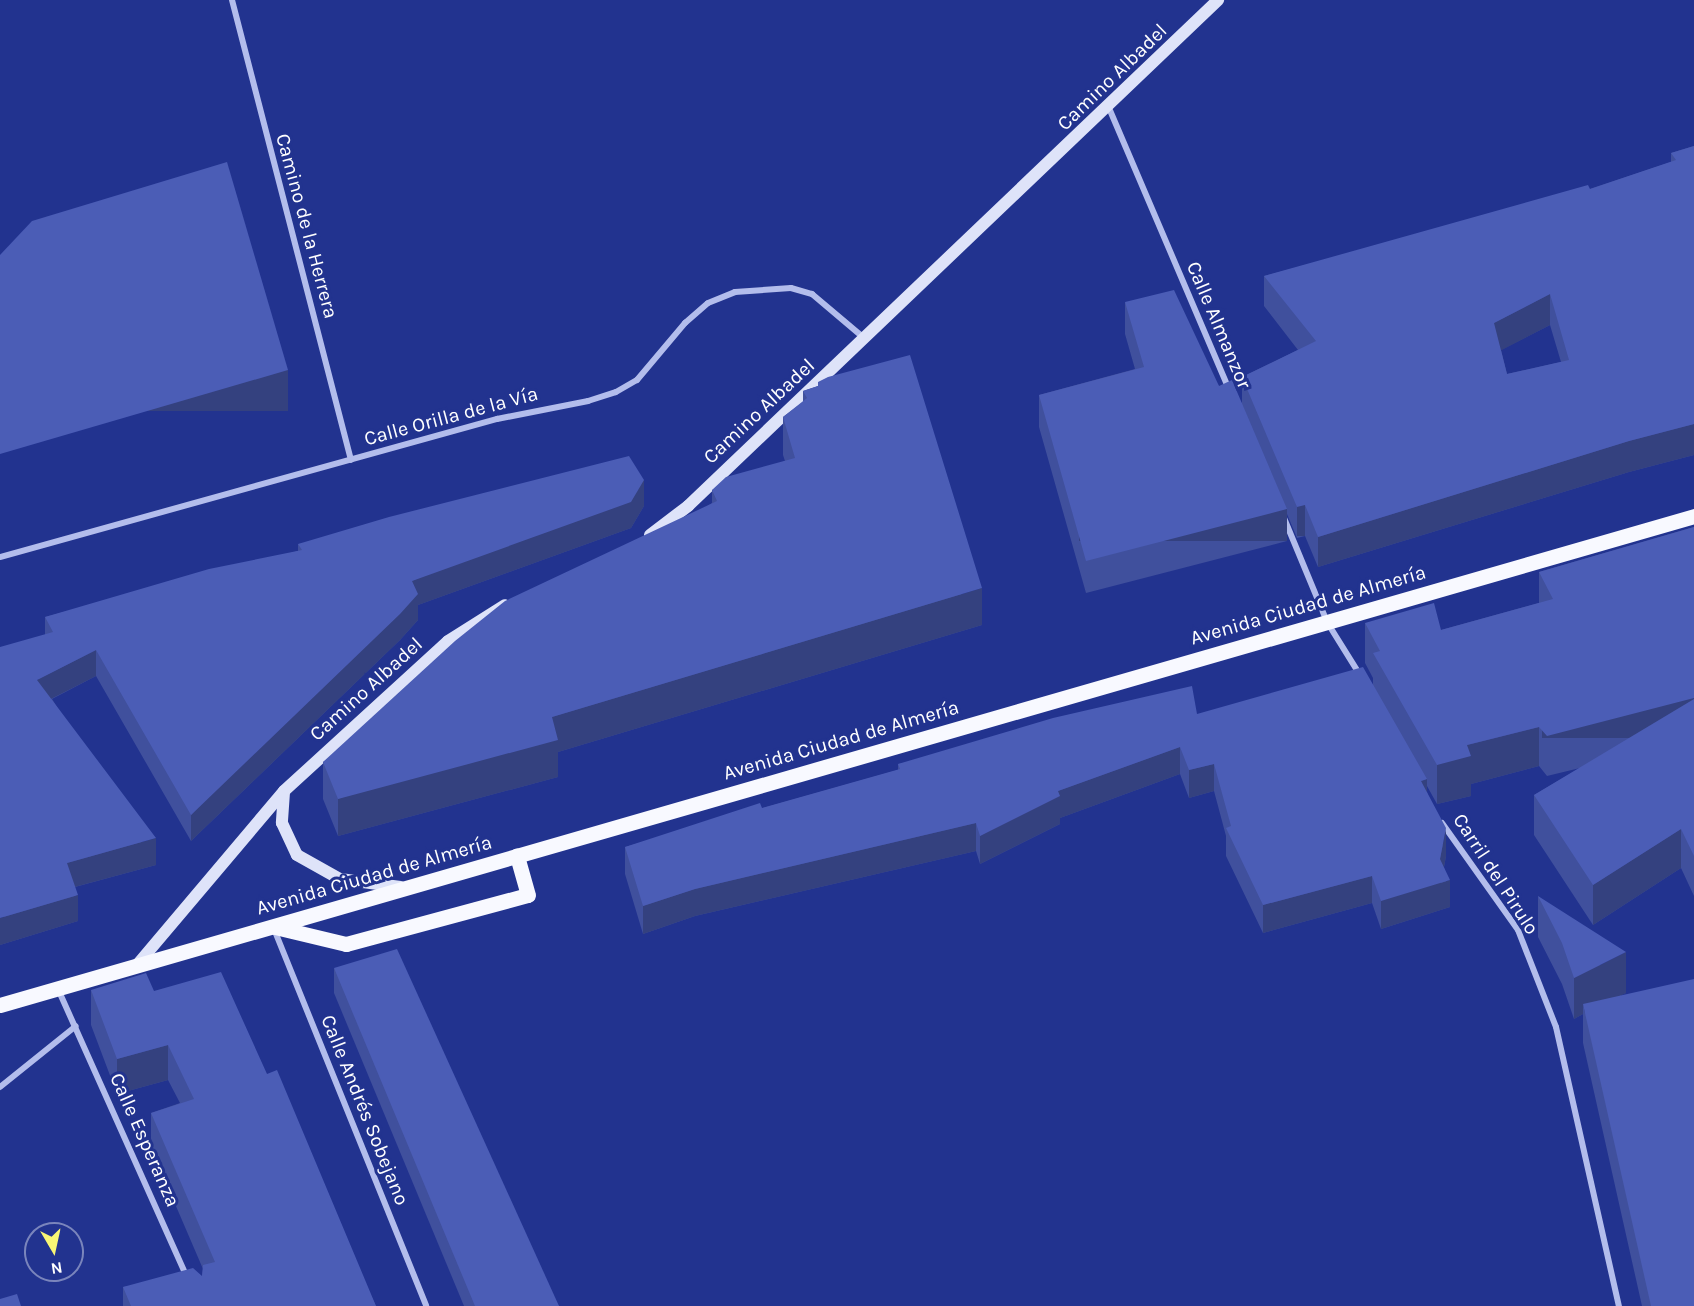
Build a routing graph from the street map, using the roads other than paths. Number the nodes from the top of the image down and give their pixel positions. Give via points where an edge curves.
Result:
1 (232, 0) edge
2 (1218, 0) edge
3 (1109, 108) junction
4 (864, 338) junction
5 (1233, 400) edge
6 (351, 460) junction
7 (1280, 508) edge
8 (1694, 516) edge
9 (635, 543) edge
10 (0, 557) edge
11 (522, 597) edge
12 (1327, 622) junction
13 (1366, 687) edge
14 (284, 791) junction
15 (1436, 813) edge
16 (516, 856) junction
17 (408, 887) junction
18 (272, 926) junction
19 (137, 965) junction
20 (58, 988) junction
21 (0, 1005) edge
22 (76, 1026) junction
23 (0, 1087) edge
24 (190, 1284) edge
25 (426, 1306) edge
26 (1619, 1306) edge

1 - 6 street, Camino de la Herrera
2 - 3 main road, Camino Albadel
3 - 4 main road, Camino Albadel
3 - 5 street, Calle Almanzor
4 - 6 street, Calle Orilla de la Vía via 812,294 772,287 735,292 708,303 685,323 637,380 616,392
4 - 9 main road, Camino Albadel via 688,506
6 - 10 street, Calle Orilla de la Vía
7 - 12 street
8 - 12 main road, Avenida Ciudad de Almería
11 - 14 main road, Camino Albadel via 473,622 447,641
12 - 13 street
12 - 16 main road, Avenida Ciudad de Almería
14 - 17 main road via 285,835 302,859 340,879 364,885
14 - 19 main road, Camino Albadel
15 - 26 street, Carril del Pirulo via 1454,844 1518,930 1556,1027
16 - 17 main road, Avenida Ciudad de Almería
16 - 18 main road via 528,895 346,944
17 - 18 main road, Avenida Ciudad de Almería
18 - 19 main road, Avenida Ciudad de Almería
18 - 25 street, Calle Andrés Sobejano
19 - 20 main road, Avenida Ciudad de Almería
20 - 21 main road, Avenida Ciudad de Almería
20 - 22 street, Calle Esperanza
22 - 23 street
22 - 24 street, Calle Esperanza

